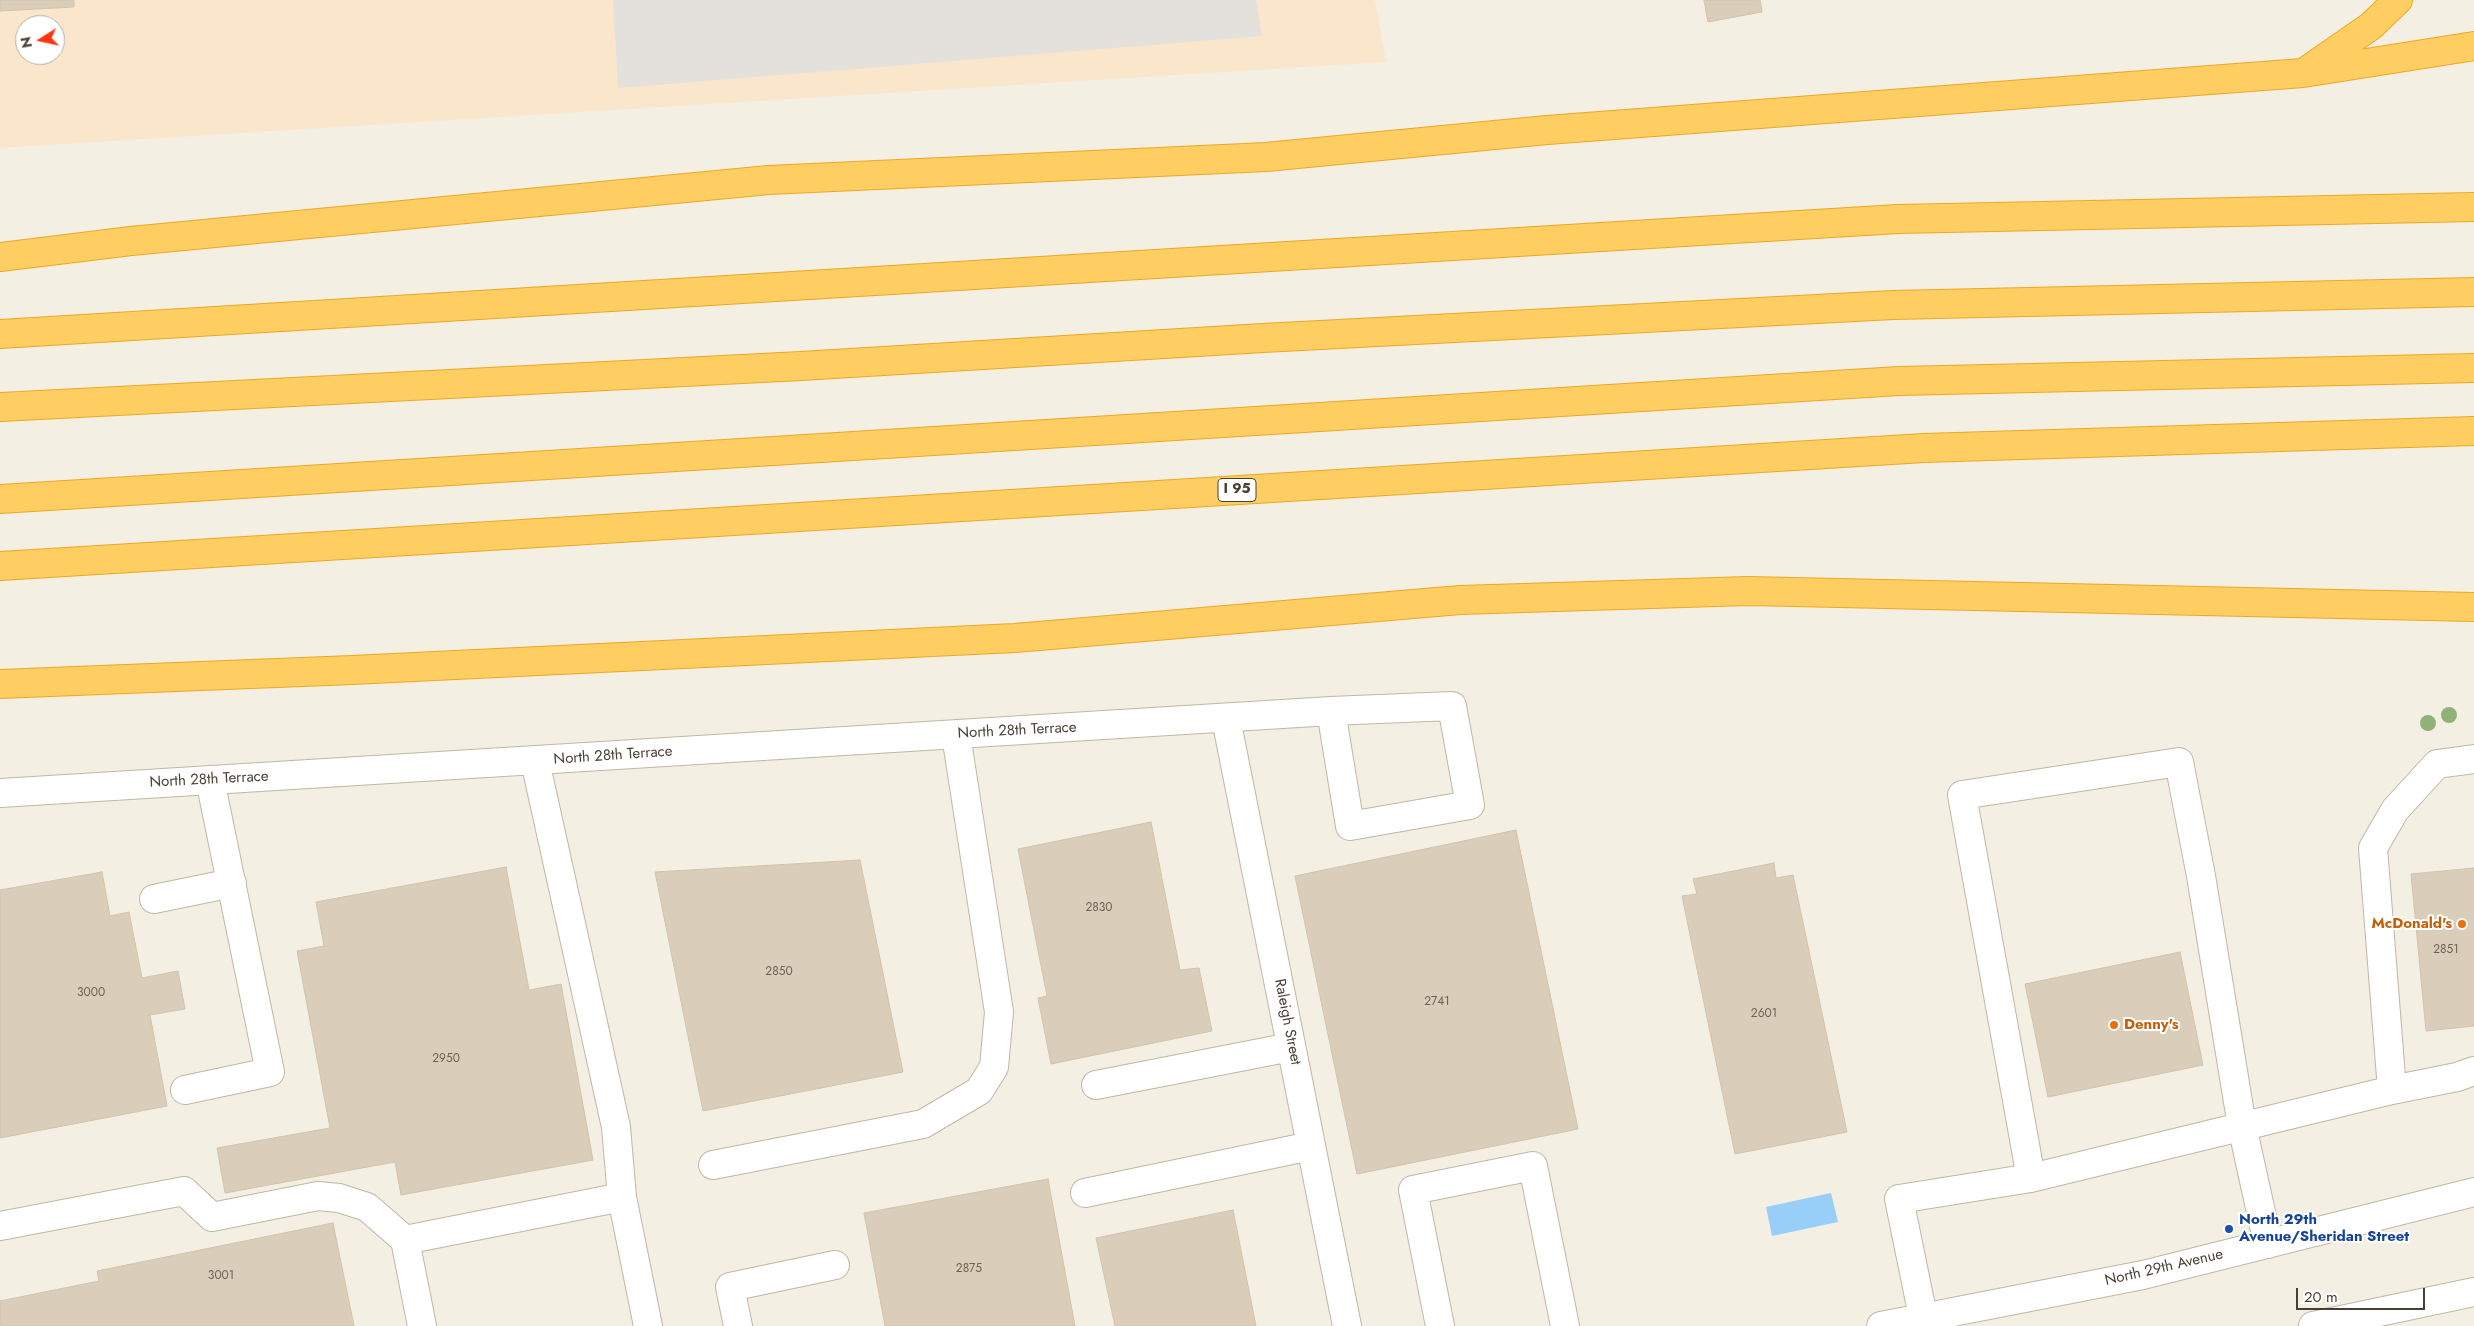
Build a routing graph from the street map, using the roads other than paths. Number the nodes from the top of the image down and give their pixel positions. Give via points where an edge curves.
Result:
1 (2398, 0) edge
2 (2474, 46) edge
3 (2303, 73) junction
4 (2474, 207) edge
5 (0, 257) edge
6 (2474, 292) edge
7 (0, 334) edge
8 (2474, 368) edge
9 (0, 407) edge
10 (2474, 431) edge
11 (0, 499) edge
12 (0, 566) edge
13 (2474, 607) edge
14 (0, 684) edge
15 (1331, 711) junction
16 (1226, 719) junction
17 (956, 735) junction
18 (2474, 759) edge
19 (535, 761) junction
20 (210, 780) junction
21 (0, 793) edge
22 (232, 883) junction
23 (154, 900) dead end
24 (1291, 1047) junction
25 (2474, 1071) edge
26 (1096, 1085) dead end
27 (185, 1090) dead end
28 (2392, 1090) junction
29 (2242, 1126) junction
30 (1311, 1146) junction
31 (713, 1165) dead end
32 (2031, 1178) junction
33 (2474, 1192) edge
34 (1086, 1193) dead end
35 (622, 1197) junction
36 (0, 1226) edge
37 (405, 1240) junction
38 (2268, 1244) junction
39 (835, 1265) dead end
40 (2474, 1292) edge
41 (1924, 1322) edge
42 (422, 1326) edge
43 (648, 1326) edge
44 (738, 1326) edge
45 (1347, 1326) edge
46 (1440, 1326) edge
47 (1565, 1326) edge
48 (1881, 1326) edge
49 (2313, 1326) edge

1 - 3 highway via 2371,26
2 - 3 highway
3 - 5 highway via 1547,130 1266,157 769,180 131,241
4 - 7 highway via 1898,219
6 - 9 highway via 1893,305
8 - 11 highway via 1899,381
10 - 12 highway, I 95 via 1914,448
13 - 14 highway via 1738,591 1460,600 1015,638
15 - 15 street, North 28th Terrace via 1350,826 1470,805 1452,706
15 - 16 street, North 28th Terrace
16 - 17 street, North 28th Terrace
16 - 24 street, Raleigh Street
17 - 19 street, North 28th Terrace
17 - 31 street via 999,1012 994,1067 979,1091 923,1124
18 - 28 street via 2437,764 2395,810 2373,848
19 - 20 street, North 28th Terrace
19 - 35 street via 616,1127
20 - 21 street, North 28th Terrace
20 - 22 street
22 - 23 street
22 - 27 street via 270,1072
24 - 26 street
24 - 30 street, Raleigh Street
25 - 28 street
28 - 29 street
29 - 32 street
29 - 32 street via 2179,762 1962,795
29 - 38 street
30 - 34 street
30 - 45 street, Raleigh Street
32 - 41 street via 1899,1199
33 - 38 street, North 29th Avenue
35 - 37 street
35 - 43 street
36 - 37 street via 184,1191 212,1217 318,1196 339,1198 368,1207
37 - 42 street
38 - 41 street, North 29th Avenue via 2143,1275
39 - 44 street via 730,1287
40 - 49 street
41 - 48 street, North 29th Avenue
46 - 47 street via 1413,1190 1532,1166

